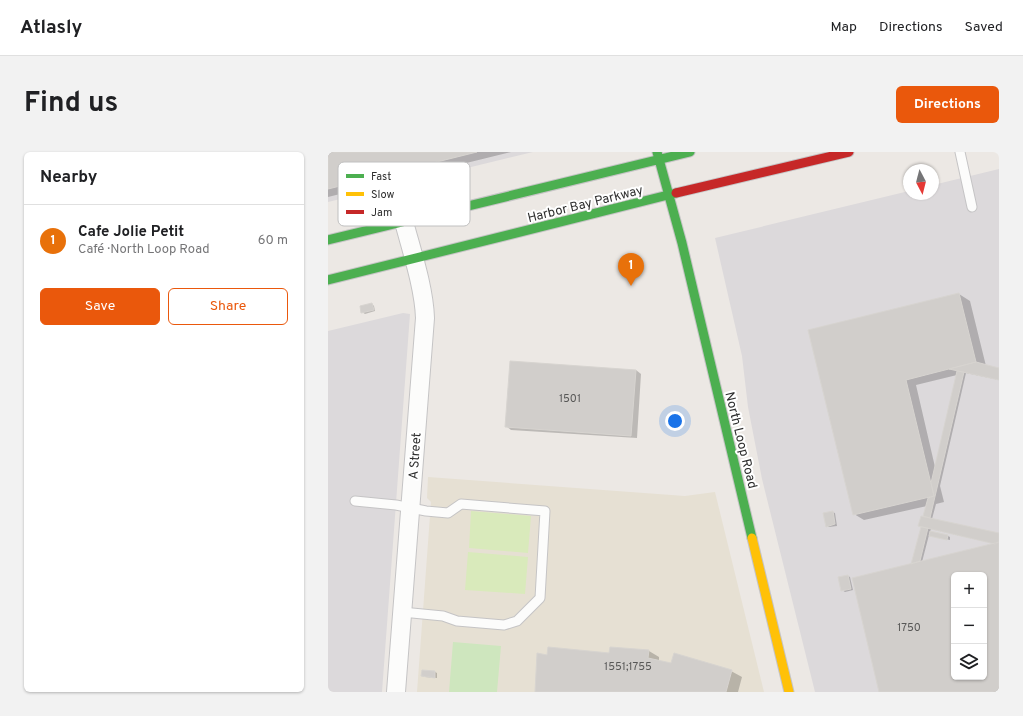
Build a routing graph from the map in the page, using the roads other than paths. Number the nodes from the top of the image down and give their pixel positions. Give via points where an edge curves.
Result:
1 (690, 152) edge
2 (849, 152) edge
3 (960, 152) edge
4 (658, 156) edge
5 (669, 195) junction
6 (470, 205) edge
7 (972, 207) dead end
8 (387, 226) edge
9 (405, 226) edge
10 (328, 240) edge
11 (414, 259) junction
12 (328, 280) edge
13 (355, 501) dead end
14 (410, 508) junction
15 (402, 612) junction
16 (396, 692) edge
17 (789, 692) edge

1 - 4 main road, Harbor Bay Parkway
2 - 5 main road, Harbor Bay Parkway
3 - 7 lane
4 - 5 main road, North Loop Road
4 - 6 main road, Harbor Bay Parkway
5 - 11 main road, Harbor Bay Parkway
5 - 17 main road, North Loop Road
8 - 10 main road, Harbor Bay Parkway
9 - 11 street, A Street
11 - 12 main road, Harbor Bay Parkway
11 - 14 street, A Street via 425,306 425,318
13 - 14 lane
14 - 15 street, A Street
14 - 15 lane via 448,513 461,504 545,511 540,598 517,621 504,625
15 - 16 street, A Street

